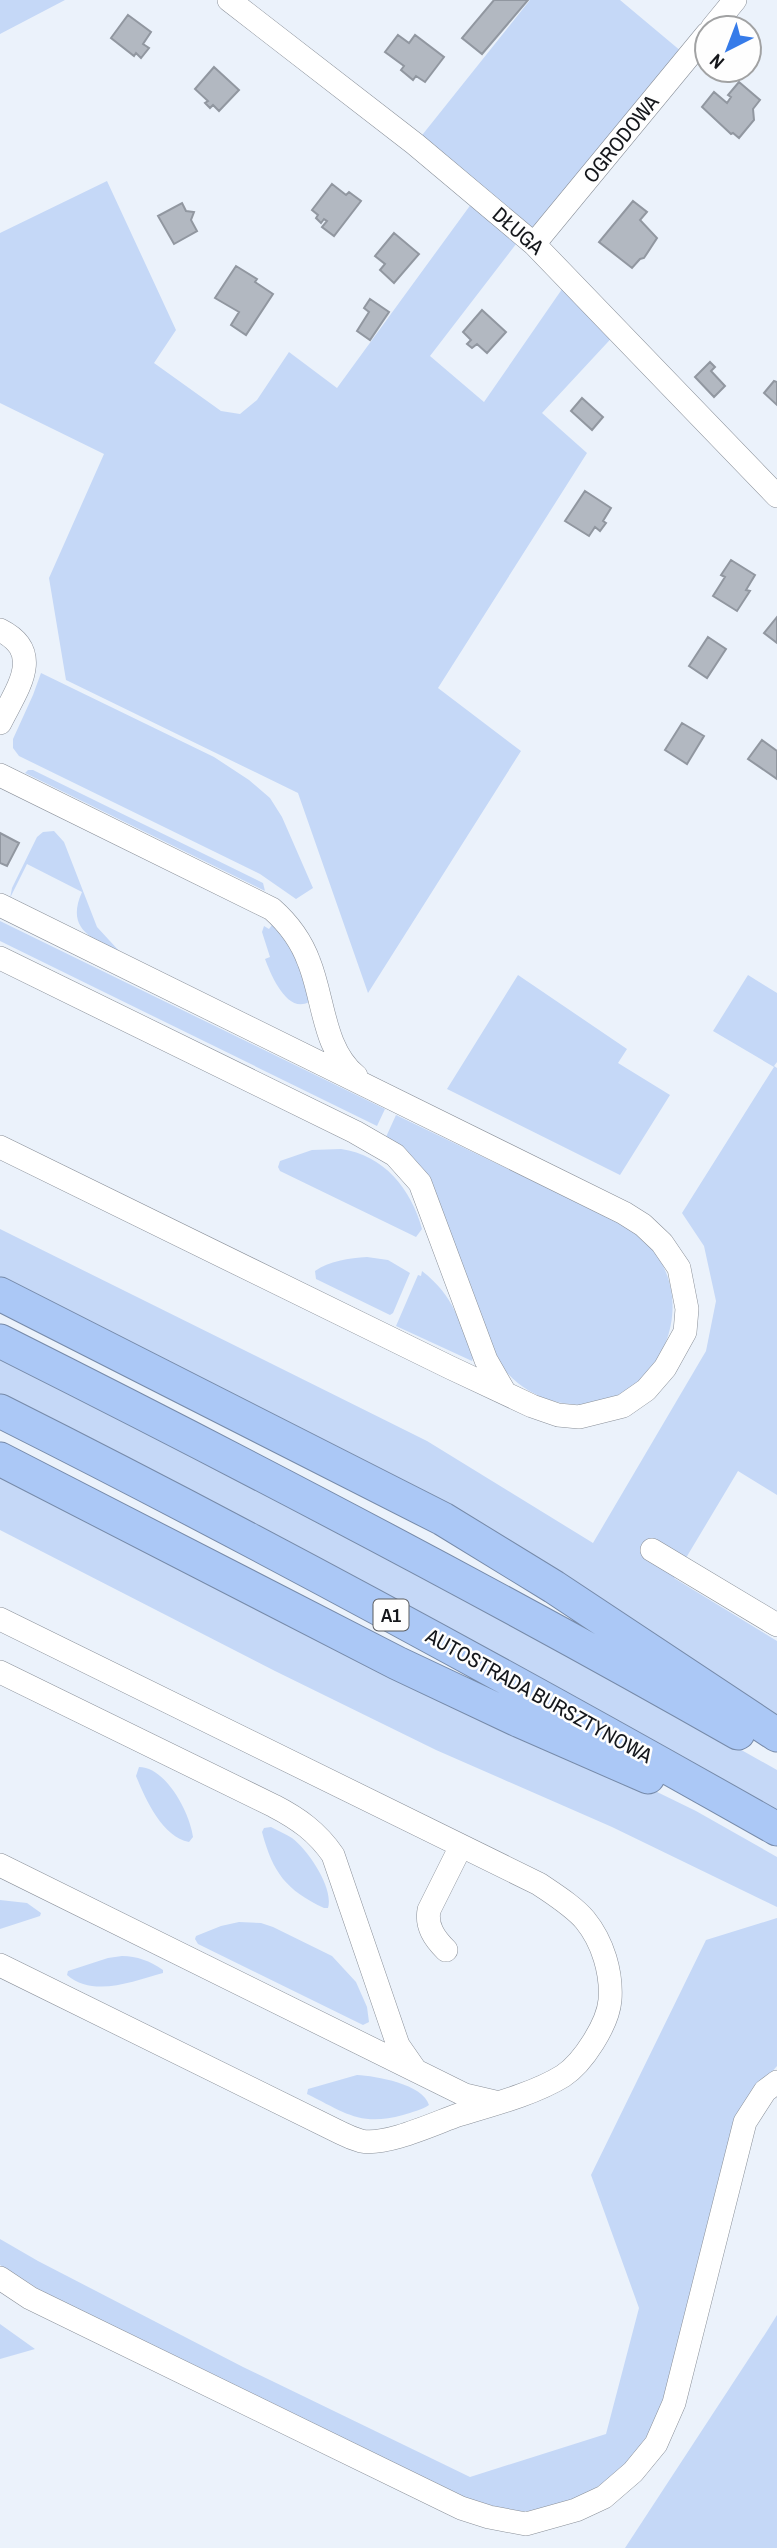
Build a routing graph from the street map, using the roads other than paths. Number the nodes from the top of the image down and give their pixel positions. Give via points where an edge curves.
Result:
1 (229, 0) edge
2 (735, 0) edge
3 (724, 14) edge
4 (693, 51) edge
5 (534, 244) junction
6 (777, 496) edge
7 (0, 630) edge
8 (0, 723) edge
9 (0, 775) edge
10 (0, 905) edge
11 (0, 958) edge
12 (370, 1087) junction
13 (0, 1147) edge
14 (0, 1294) edge
15 (0, 1341) edge
16 (505, 1393) junction
17 (0, 1411) edge
18 (0, 1458) edge
19 (652, 1550) dead end
20 (0, 1619) edge
21 (777, 1625) edge
22 (0, 1672) edge
23 (777, 1735) edge
24 (777, 1755) edge
25 (777, 1829) edge
26 (777, 1842) edge
27 (461, 1846) junction
28 (0, 1865) edge
29 (446, 1950) dead end
30 (0, 1965) edge
31 (414, 2068) junction
32 (777, 2082) edge
33 (497, 2102) junction
34 (0, 2278) edge

1 - 5 street, DŁUGA via 415,144
2 - 3 street
4 - 5 street, OGRODOWA
5 - 6 street, DŁUGA
7 - 8 street via 15,641 26,659
9 - 12 street via 272,909 297,936 310,962 339,1058
10 - 12 street
11 - 16 street via 395,1154 420,1184 486,1360
12 - 16 street via 624,1213 662,1243 679,1268 687,1309 685,1332 646,1390 623,1406 579,1416 558,1415
13 - 16 street
14 - 23 highway via 443,1519
15 - 24 highway via 559,1631
17 - 25 highway, AUTOSTRADA BURSZTYNOWA / A1 via 536,1692
18 - 26 highway via 442,1685 640,1773
19 - 21 street
20 - 27 street
22 - 31 street via 283,1811 321,1837 333,1855 398,2045
27 - 29 street via 427,1920
27 - 33 street via 562,1899 584,1919 607,1965 610,2002 586,2053 565,2075
28 - 31 street
30 - 33 street via 362,2142 386,2140
31 - 33 street via 465,2095
32 - 34 street via 765,2091 745,2122 674,2403 656,2444 604,2497 526,2524 461,2508 30,2298

